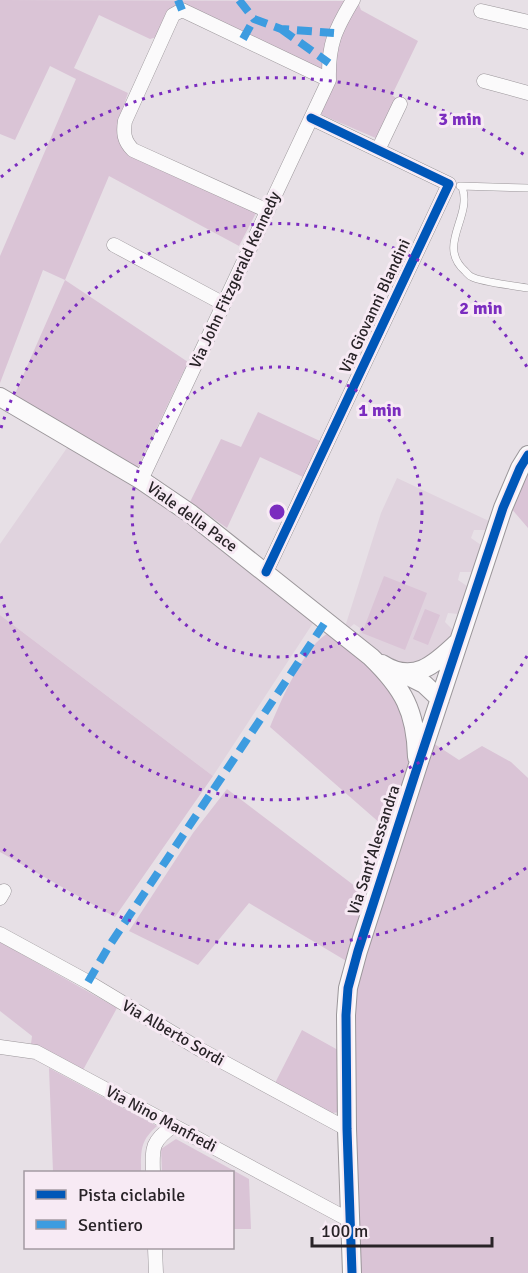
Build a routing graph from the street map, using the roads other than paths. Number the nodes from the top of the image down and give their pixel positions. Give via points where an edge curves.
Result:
1 (353, 0) edge
2 (481, 11) dead end
3 (528, 22) edge
4 (329, 80) junction
5 (484, 81) dead end
6 (528, 93) edge
7 (400, 104) dead end
8 (311, 118) junction
9 (378, 150) junction
10 (455, 185) junction
11 (528, 188) edge
12 (267, 211) junction
13 (114, 245) dead end
14 (528, 288) edge
15 (224, 304) junction
16 (0, 397) edge
17 (528, 455) edge
18 (141, 480) junction
19 (266, 572) junction
20 (459, 641) junction
21 (371, 657) junction
22 (404, 674) junction
23 (402, 693) junction
24 (440, 699) junction
25 (417, 765) junction
26 (0, 934) edge
27 (0, 1047) edge
28 (173, 1126) junction
29 (347, 1128) junction
30 (153, 1171) edge
31 (351, 1221) junction
32 (155, 1249) edge
33 (156, 1273) edge
34 (352, 1273) edge

1 - 4 street via 334,33
2 - 3 street
4 - 8 street, Via John Fitzgerald Kennedy
4 - 12 street via 182,10 173,15 125,121 126,143 133,150
5 - 6 street
7 - 9 street
8 - 9 street
8 - 12 street, Via John Fitzgerald Kennedy
9 - 10 street
10 - 11 lane
10 - 14 lane via 465,196 452,246 460,267 472,278
10 - 19 street, Via Giovanni Blandini
12 - 15 street, Via John Fitzgerald Kennedy
13 - 15 street
15 - 18 street, Via John Fitzgerald Kennedy
16 - 18 street, Viale della Pace
17 - 20 street, Via Sant'Alessandra via 503,508
18 - 19 street, Viale della Pace
19 - 21 street, Viale della Pace
20 - 22 street via 439,660
20 - 24 street, Via Sant'Alessandra
21 - 22 street
21 - 23 street
22 - 24 street via 424,684
23 - 24 street via 415,700
23 - 25 street via 412,712
24 - 25 street, Via Sant'Alessandra
25 - 29 street, Via Sant'Alessandra via 348,988
26 - 29 street, Via Alberto Sordi via 201,1050
27 - 28 street, Via Nino Manfredi via 36,1052
28 - 30 street via 159,1136 152,1150
28 - 31 street, Via Nino Manfredi
29 - 31 street, Via Sant'Alessandra
31 - 34 street, Via Sant'Alessandra
32 - 33 street

